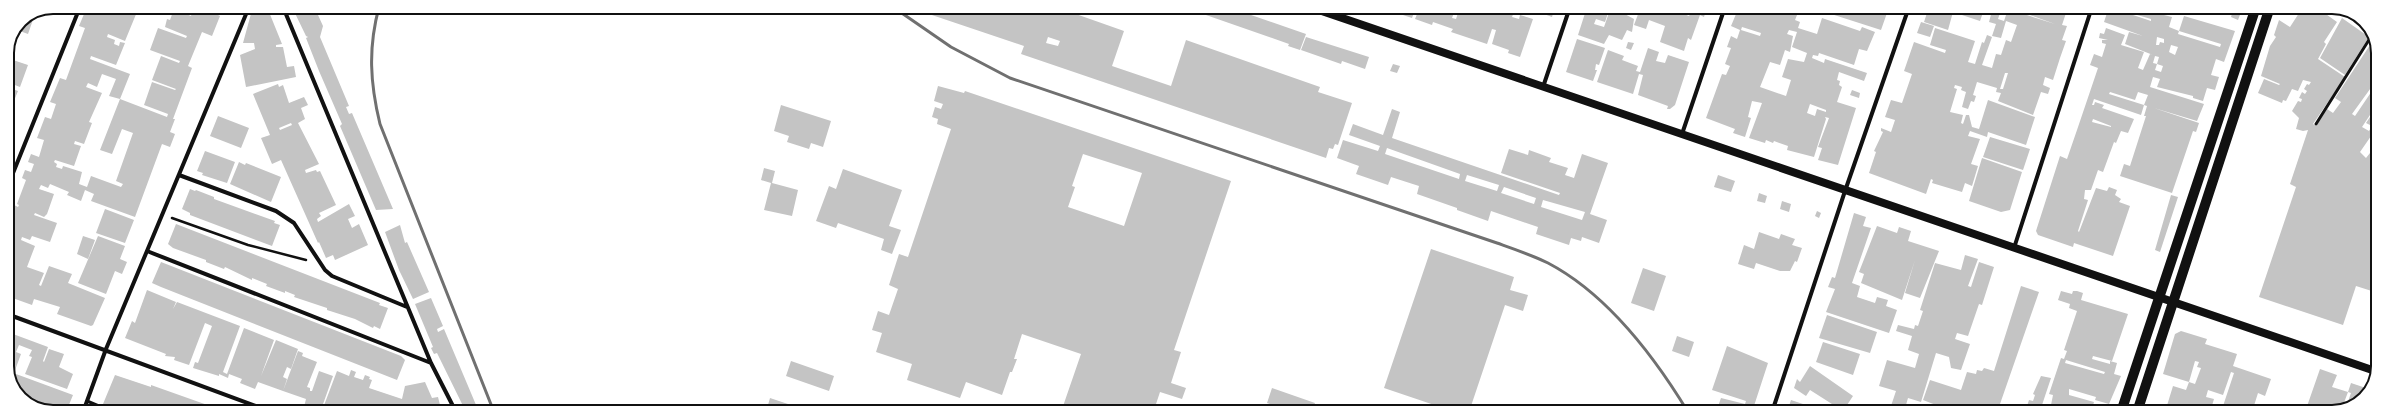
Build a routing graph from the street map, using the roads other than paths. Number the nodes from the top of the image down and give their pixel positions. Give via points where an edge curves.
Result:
1 (77, 14) edge
2 (246, 14) edge
3 (286, 14) edge
4 (1330, 14) edge
5 (1568, 14) edge
6 (1723, 14) edge
7 (1907, 14) edge
8 (2090, 14) edge
9 (2254, 14) edge
10 (2268, 14) edge
11 (2369, 40) edge
12 (1543, 87) junction
13 (2316, 124) dead end
14 (1682, 134) junction
15 (14, 171) edge
16 (179, 175) junction
17 (1845, 191) junction
18 (2014, 248) junction
19 (147, 251) junction
20 (2159, 298) junction
21 (2173, 303) junction
22 (407, 307) junction
23 (14, 316) edge
24 (106, 349) junction
25 (431, 363) junction
26 (2371, 370) edge
27 (87, 401) junction
28 (86, 405) edge
29 (96, 405) edge
30 (254, 405) edge
31 (452, 405) edge
32 (1774, 405) edge
33 (2123, 405) edge
34 (2139, 405) edge

1 - 15 street
2 - 16 street
3 - 22 street
4 - 12 main road
5 - 12 street
6 - 14 street
7 - 17 street
8 - 18 street
9 - 20 main road
10 - 21 main road
11 - 13 lane
12 - 14 main road
14 - 17 main road
16 - 19 street
16 - 22 street via 276,211 294,223 318,264 332,276
17 - 18 main road
17 - 32 street
18 - 20 main road
19 - 24 street
19 - 25 street
20 - 21 main road
20 - 33 main road
21 - 26 main road
21 - 34 main road
22 - 25 street
23 - 24 street
24 - 27 street
24 - 30 street
25 - 31 street
27 - 28 street
27 - 29 lane

